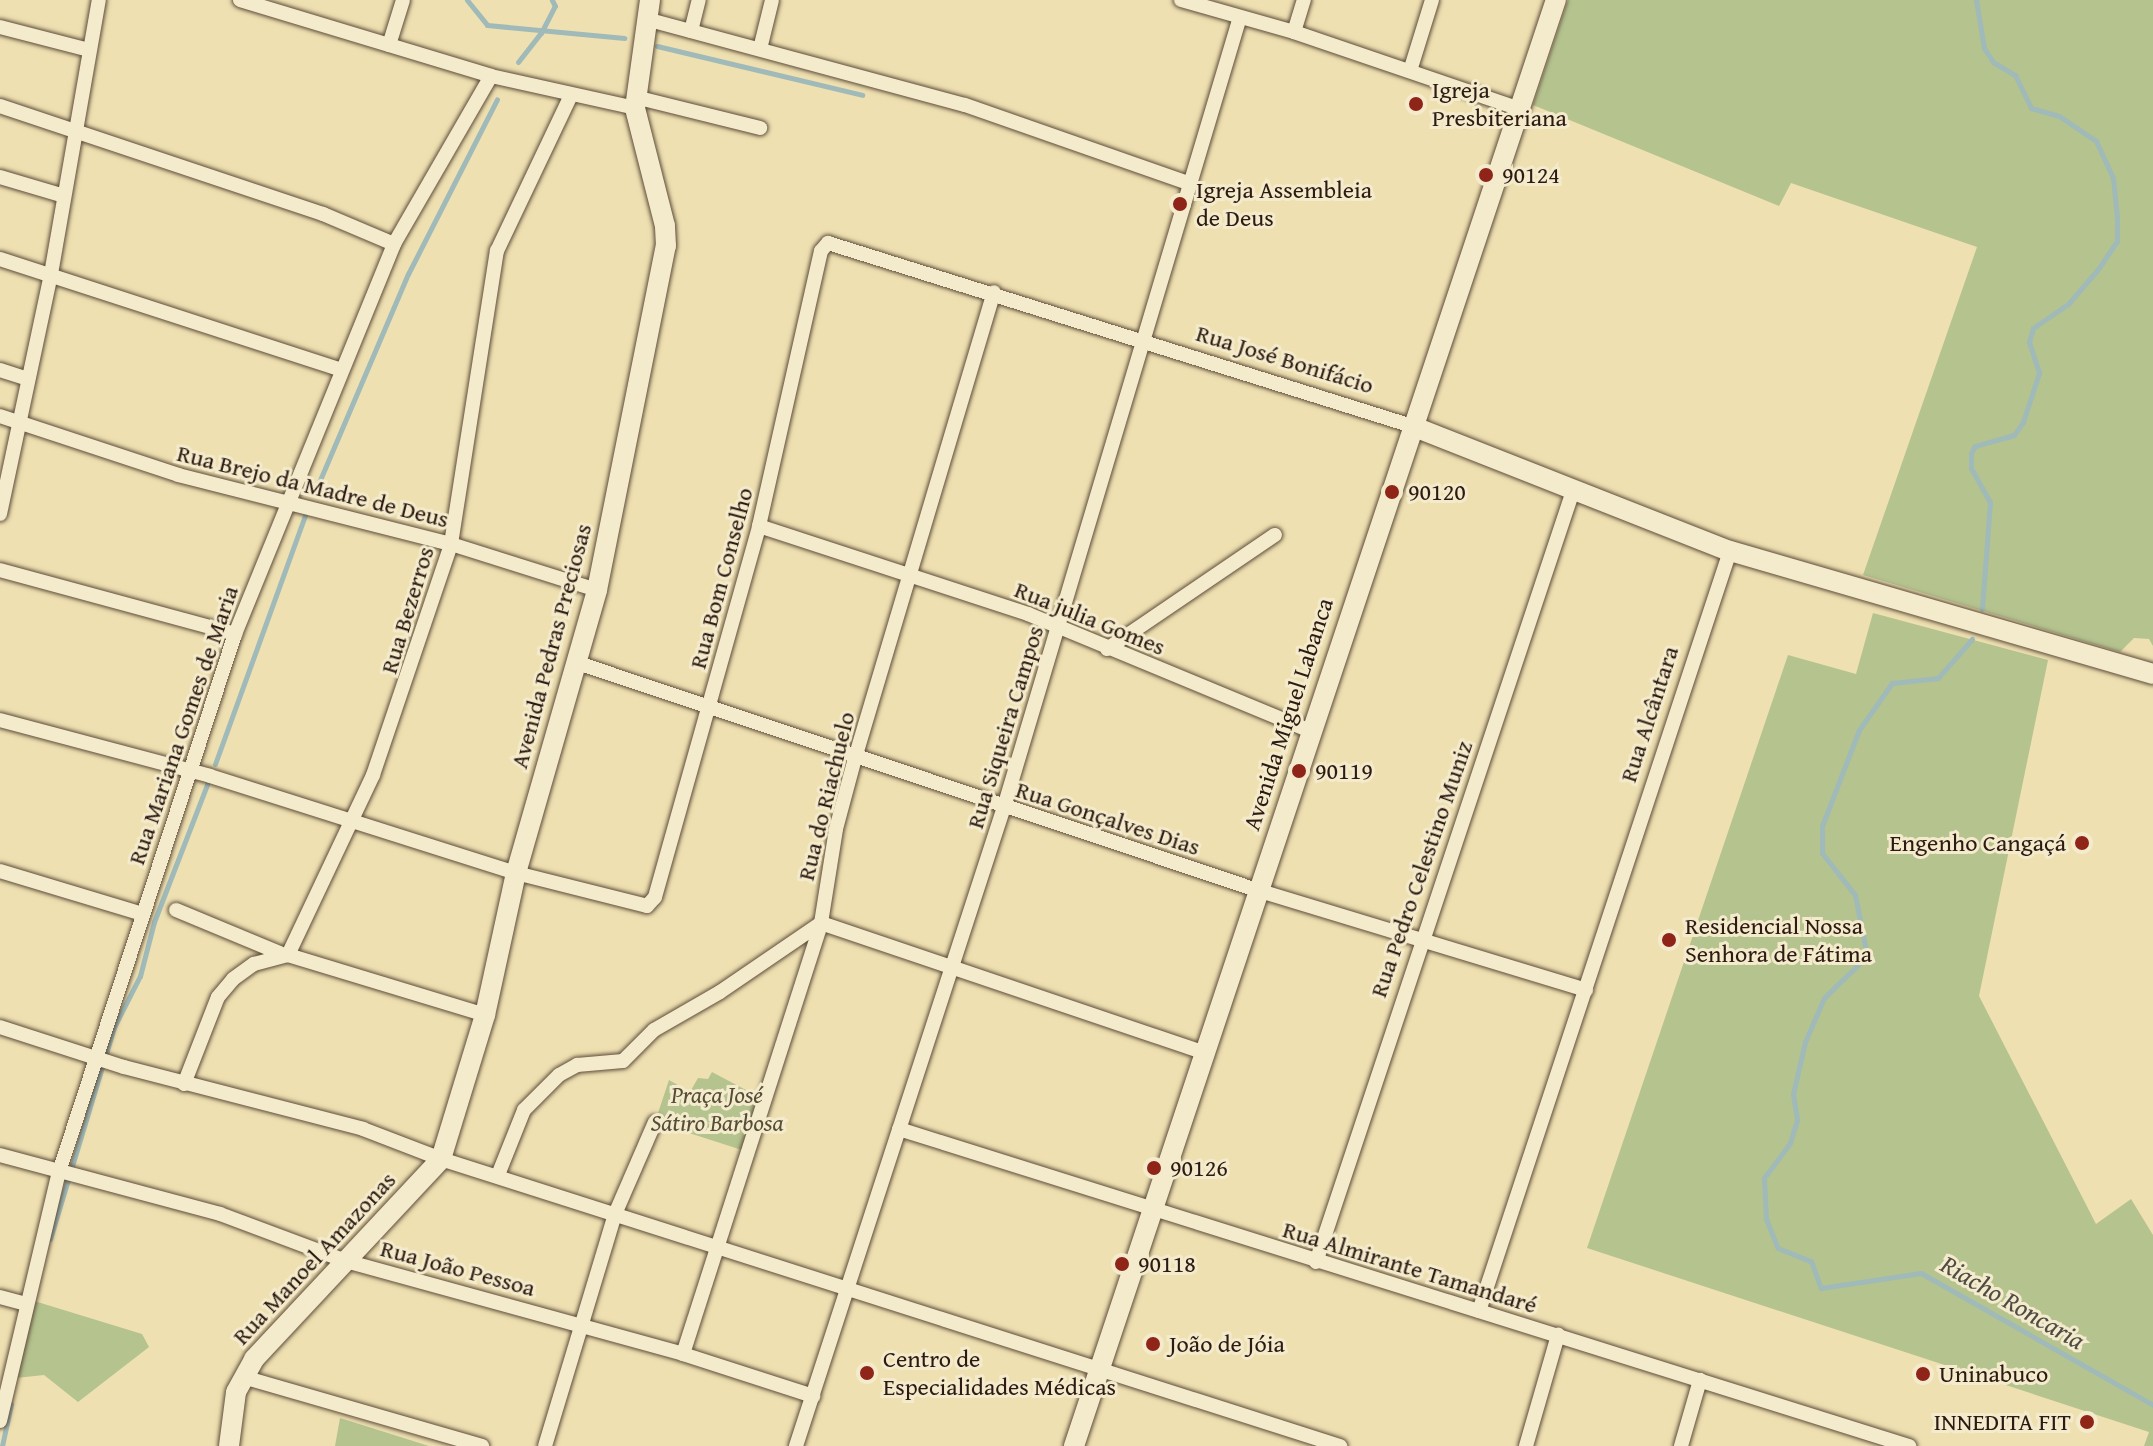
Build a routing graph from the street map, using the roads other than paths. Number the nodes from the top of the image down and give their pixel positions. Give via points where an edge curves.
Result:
1 (99, 0) edge
2 (240, 0) edge
3 (403, 0) edge
4 (699, 0) edge
5 (772, 0) edge
6 (1181, 0) edge
7 (1304, 0) edge
8 (1432, 0) edge
9 (1556, 0) edge
10 (648, 10) edge
11 (1240, 17) junction
12 (0, 27) edge
13 (691, 31) junction
14 (1294, 32) junction
15 (389, 45) junction
16 (760, 49) junction
17 (89, 50) junction
18 (1410, 71) junction
19 (491, 76) junction
20 (571, 95) junction
21 (635, 102) junction
22 (0, 106) edge
23 (1520, 109) junction
24 (760, 128) dead end
25 (76, 132) junction
26 (0, 177) edge
27 (1190, 184) junction
28 (64, 196) junction
29 (394, 244) junction
30 (821, 251) joint
31 (0, 259) edge
32 (51, 274) junction
33 (994, 292) junction
34 (1144, 343) junction
35 (0, 370) edge
36 (341, 370) junction
37 (28, 379) junction
38 (0, 416) edge
39 (19, 422) junction
40 (1412, 426) junction
41 (3, 485) edge
42 (1573, 491) junction
43 (286, 500) junction
44 (0, 514) edge
45 (759, 526) junction
46 (1275, 535) dead end
47 (451, 544) junction
48 (1730, 551) junction
49 (0, 570) edge
50 (909, 576) junction
51 (597, 590) junction
52 (1058, 627) junction
53 (235, 634) junction
54 (1107, 649) junction
55 (575, 662) junction
56 (2147, 668) edge
57 (710, 706) junction
58 (0, 720) edge
59 (1310, 731) junction
60 (855, 758) junction
61 (189, 770) junction
62 (1004, 807) junction
63 (352, 819) junction
64 (0, 871) edge
65 (516, 873) junction
66 (1257, 890) junction
67 (176, 910) dead end
68 (142, 914) junction
69 (821, 923) junction
70 (1420, 938) junction
71 (284, 954) junction
72 (953, 967) junction
73 (1586, 990) junction
74 (485, 1015) junction
75 (0, 1027) edge
76 (1203, 1052) junction
77 (100, 1060) junction
78 (184, 1084) junction
79 (655, 1122) dead end
80 (899, 1129) junction
81 (0, 1155) edge
82 (441, 1159) junction
83 (61, 1172) junction
84 (498, 1175) junction
85 (1151, 1211) junction
86 (615, 1214) junction
87 (716, 1244) junction
88 (346, 1261) junction
89 (1316, 1262) junction
90 (849, 1288) junction
91 (0, 1297) edge
92 (27, 1304) junction
93 (1479, 1311) junction
94 (580, 1325) junction
95 (1558, 1335) junction
96 (683, 1354) junction
97 (1100, 1369) junction
98 (243, 1377) junction
99 (1700, 1380) junction
100 (813, 1396) junction
101 (0, 1421) edge
102 (1858, 1439) edge
103 (229, 1446) edge
104 (482, 1446) edge
105 (545, 1446) edge
106 (796, 1446) edge
107 (1074, 1446) edge
108 (1340, 1446) edge
109 (1526, 1446) edge
110 (1681, 1446) edge
111 (1909, 1446) edge

1 - 17 street
2 - 15 street
3 - 15 street
4 - 13 street
5 - 16 street
6 - 11 street
7 - 14 street
8 - 18 street
9 - 23 main road, Avenida Miguel Labanca
10 - 13 street
10 - 21 main road, Avenida Pedras Preciosas
11 - 14 street
11 - 27 street, Rua Siqueira Campos
12 - 17 street
13 - 16 street
14 - 18 street
15 - 19 street
16 - 27 street via 965,105
17 - 25 street
18 - 23 street
19 - 20 street
19 - 29 street, Rua Mariana Gomes de Maria
20 - 21 street
20 - 47 street, Rua Bezerros via 497,251
21 - 24 street
21 - 51 main road, Avenida Pedras Preciosas via 666,246
22 - 25 street
23 - 40 main road, Avenida Miguel Labanca
25 - 28 street
25 - 29 street via 323,214
26 - 28 street
27 - 34 street, Rua Siqueira Campos
28 - 32 street
29 - 36 street, Rua Mariana Gomes de Maria
30 - 33 street, Rua José Bonifácio via 832,242
30 - 45 street, Rua Bom Conselho
31 - 32 street
32 - 36 street
32 - 37 street
33 - 34 street, Rua José Bonifácio
33 - 50 street, Rua do Riachuelo
34 - 40 street, Rua José Bonifácio
34 - 52 street, Rua Siqueira Campos
35 - 37 street
36 - 43 street, Rua Mariana Gomes de Maria
37 - 39 street
38 - 39 street, Rua Brejo da Madre de Deus
39 - 41 street
39 - 43 street, Rua Brejo da Madre de Deus via 178,475
40 - 42 main road, Rua José Bonifácio
40 - 59 main road, Avenida Miguel Labanca
41 - 44 street
42 - 48 main road, Rua José Bonifácio
42 - 70 street, Rua Pedro Celestino Muniz
43 - 47 street, Rua Brejo da Madre de Deus
43 - 53 street, Rua Mariana Gomes de Maria
45 - 50 street, Rua julia Gomes
45 - 57 street, Rua Bom Conselho
46 - 54 street
47 - 51 street, Rua Brejo da Madre de Deus
47 - 63 street, Rua Bezerros via 405,690
48 - 56 main road
48 - 73 street, Rua Alcântara
49 - 53 street
50 - 52 street, Rua julia Gomes
50 - 60 street, Rua do Riachuelo
51 - 55 main road, Avenida Pedras Preciosas
52 - 54 street, Rua julia Gomes
52 - 62 street, Rua Siqueira Campos
53 - 61 street, Rua Mariana Gomes de Maria
54 - 59 street, Rua julia Gomes
55 - 57 street, Rua Gonçalves Dias
55 - 65 main road, Avenida Pedras Preciosas
57 - 60 street, Rua Gonçalves Dias
57 - 65 street, Rua Bom Conselho via 655,897 642,907
58 - 61 street
59 - 66 main road, Avenida Miguel Labanca
60 - 62 street, Rua Gonçalves Dias
60 - 69 street, Rua do Riachuelo via 836,829
61 - 63 street
61 - 68 street, Rua Mariana Gomes de Maria
62 - 66 street, Rua Gonçalves Dias
62 - 72 street, Rua Siqueira Campos
63 - 65 street
63 - 71 street, Rua Bezerros
64 - 68 street
65 - 74 main road, Avenida Pedras Preciosas
66 - 70 street, Rua Gonçalves Dias
66 - 76 main road, Avenida Miguel Labanca
67 - 71 street
68 - 77 street, Rua Mariana Gomes de Maria
69 - 72 street
69 - 84 street via 654,1030 623,1061 577,1065 559,1075 524,1110
69 - 87 street, Rua do Riachuelo
70 - 73 street, Rua Gonçalves Dias
70 - 89 street, Rua Pedro Celestino Muniz
71 - 74 street
71 - 78 street via 233,979 218,997
72 - 76 street
72 - 80 street, Rua Siqueira Campos
73 - 93 street, Rua Alcântara
74 - 82 main road, Avenida Pedras Preciosas
75 - 77 street
76 - 85 main road, Avenida Miguel Labanca
77 - 78 street
77 - 83 street, Rua Mariana Gomes de Maria
78 - 82 street via 363,1129
79 - 86 street
80 - 85 street, Rua Almirante Tamandaré
80 - 90 street, Rua Siqueira Campos
81 - 83 street, Rua João Pessoa
82 - 84 street
82 - 88 main road, Rua Manoel Amazonas
83 - 88 street, Rua João Pessoa via 220,1214
83 - 92 street, Rua Mariana Gomes de Maria
84 - 86 street
85 - 89 street, Rua Almirante Tamandaré
85 - 97 main road, Avenida Miguel Labanca
86 - 87 street
86 - 94 street
87 - 90 street
87 - 96 street, Rua do Riachuelo
88 - 94 street, Rua João Pessoa
88 - 98 main road, Rua Manoel Amazonas
89 - 93 street, Rua Almirante Tamandaré
90 - 97 street
90 - 100 street, Rua Siqueira Campos
91 - 92 street
92 - 101 street, Rua Mariana Gomes de Maria
93 - 95 street, Rua Almirante Tamandaré
94 - 96 street, Rua João Pessoa
94 - 105 street
95 - 99 street, Rua Almirante Tamandaré
95 - 109 street
96 - 100 street, Rua João Pessoa
97 - 107 main road, Avenida Miguel Labanca
97 - 108 street
98 - 103 main road, Rua Manoel Amazonas
98 - 104 street
99 - 102 street, Rua Almirante Tamandaré
99 - 110 street
100 - 106 street, Rua Siqueira Campos
102 - 111 street, Rua Almirante Tamandaré

